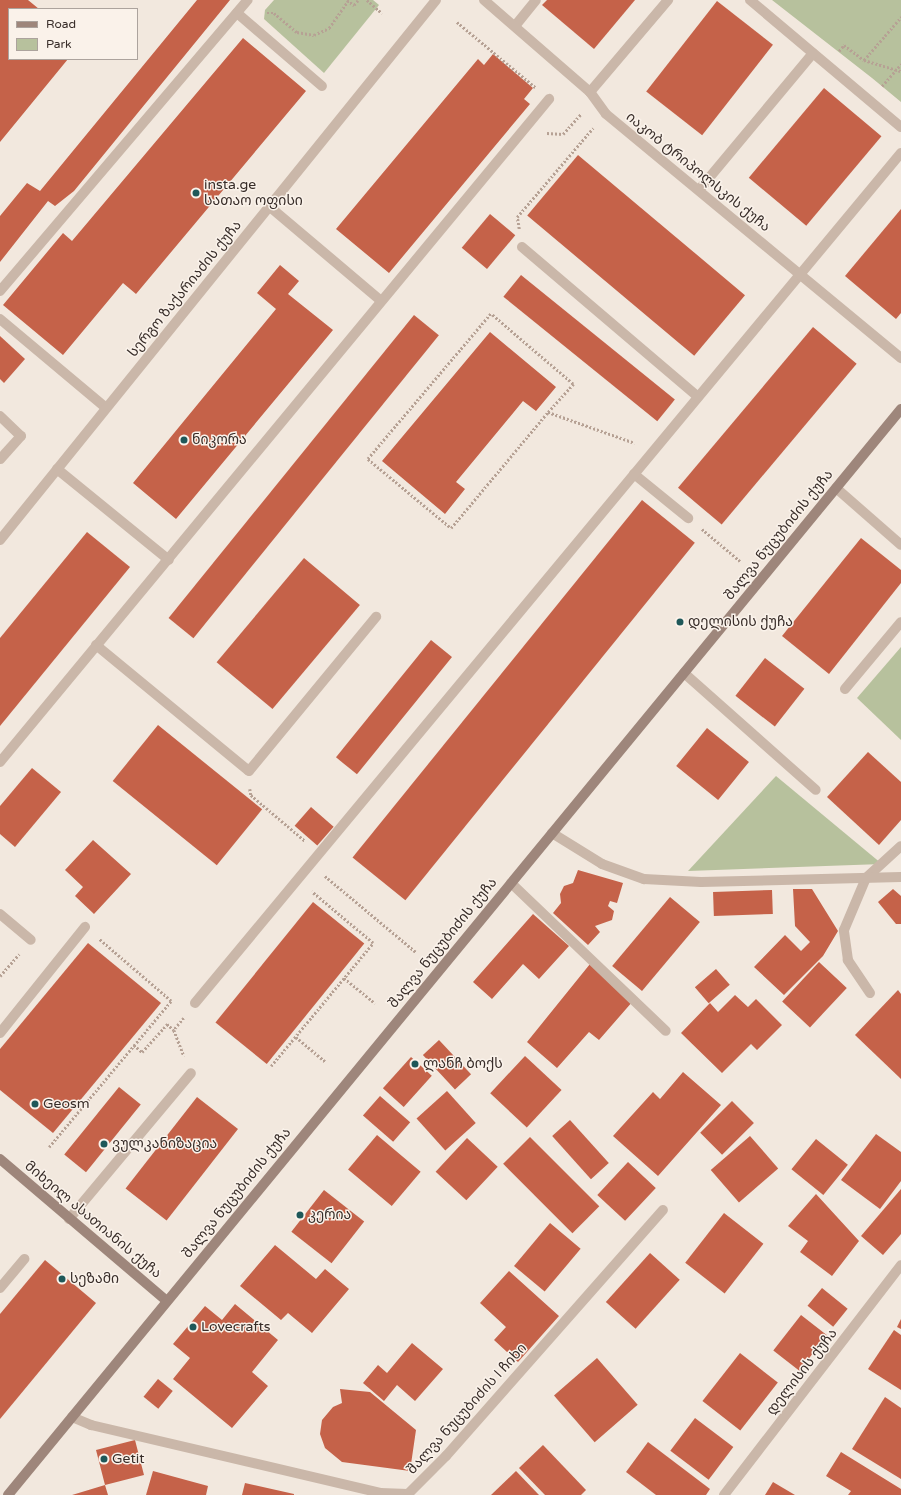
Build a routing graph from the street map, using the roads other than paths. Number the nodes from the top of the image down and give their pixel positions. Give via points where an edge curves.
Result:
1 (248, 0) edge
2 (436, 0) edge
3 (484, 0) edge
4 (536, 0) edge
5 (668, 0) edge
6 (750, 0) edge
7 (237, 13) junction
8 (515, 26) junction
9 (813, 53) junction
10 (322, 86) dead end
11 (592, 95) junction
12 (550, 99) road end
13 (901, 127) edge
14 (901, 153) edge
15 (698, 190) junction
16 (270, 207) junction
17 (522, 247) road end
18 (800, 274) junction
19 (0, 291) edge
20 (380, 300) junction
21 (0, 319) edge
22 (901, 358) edge
23 (698, 397) junction
24 (106, 408) junction
25 (901, 409) edge
26 (0, 416) edge
27 (0, 460) edge
28 (57, 469) junction
29 (634, 474) junction
30 (836, 488) junction
31 (688, 518) road end
32 (0, 540) edge
33 (901, 545) edge
34 (169, 560) junction
35 (376, 617) dead end
36 (901, 622) edge
37 (96, 645) junction
38 (684, 673) junction
39 (845, 689) dead end
40 (0, 762) edge
41 (816, 790) dead end
42 (552, 833) junction
43 (901, 846) edge
44 (901, 877) edge
45 (866, 878) junction
46 (511, 883) junction
47 (0, 914) edge
48 (85, 927) road end
49 (31, 940) road end
50 (870, 993) dead end
51 (195, 1003) road end
52 (666, 1031) dead end
53 (0, 1033) edge
54 (191, 1073) road end
55 (0, 1159) edge
56 (663, 1210) dead end
57 (69, 1219) junction
58 (24, 1259) dead end
59 (901, 1265) edge
60 (0, 1288) edge
61 (167, 1301) junction
62 (72, 1417) junction
63 (8, 1495) edge
64 (724, 1495) edge

1 - 7 street
2 - 16 street, სერგო ზაქარიაძის ქუჩა
3 - 8 street, იაკობ ტრიპოლსკის ქუჩა
4 - 8 street
5 - 11 street
6 - 9 street
7 - 10 street
7 - 19 street
8 - 11 street, იაკობ ტრიპოლსკის ქუჩა
9 - 13 street
9 - 15 street
11 - 15 street, იაკობ ტრიპოლსკის ქუჩა via 606,114
12 - 20 street
14 - 18 street
15 - 18 street, იაკობ ტრიპოლსკის ქუჩა
16 - 20 street
16 - 24 street, სერგო ზაქარიაძის ქუჩა
17 - 23 street
18 - 22 street, იაკობ ტრიპოლსკის ქუჩა
18 - 23 street
20 - 34 street
21 - 24 street
23 - 29 street
24 - 28 street, სერგო ზაქარიაძის ქუჩა
25 - 30 main road, შალვა ნუცუბიძის ქუჩა
26 - 27 street via 21,436
28 - 32 street, სერგო ზაქარიაძის ქუჩა
28 - 34 street
29 - 31 street
29 - 51 street
30 - 33 street
30 - 38 main road, შალვა ნუცუბიძის ქუჩა
34 - 37 street
35 - 37 street via 249,771
36 - 39 street
37 - 40 street
38 - 41 street
38 - 42 main road, შალვა ნუცუბიძის ქუჩა
42 - 45 street via 602,864 644,879 700,882
42 - 46 main road, შალვა ნუცუბიძის ქუჩა
43 - 45 street
44 - 45 street
45 - 50 street via 844,930 848,960
46 - 52 street
46 - 61 main road, შალვა ნუცუბიძის ქუჩა
47 - 49 street
48 - 53 street
54 - 57 street
55 - 57 main road, მიხეილ ასათიანის ქუჩა
56 - 62 street, შალვა ნუცუბიძის I ჩიხი via 446,1456 408,1494 380,1493 90,1425
57 - 61 main road, მიხეილ ასათიანის ქუჩა
58 - 60 street
59 - 64 street, დელისის ქუჩა
61 - 62 main road, შალვა ნუცუბიძის ქუჩა
62 - 63 main road, შალვა ნუცუბიძის ქუჩა

